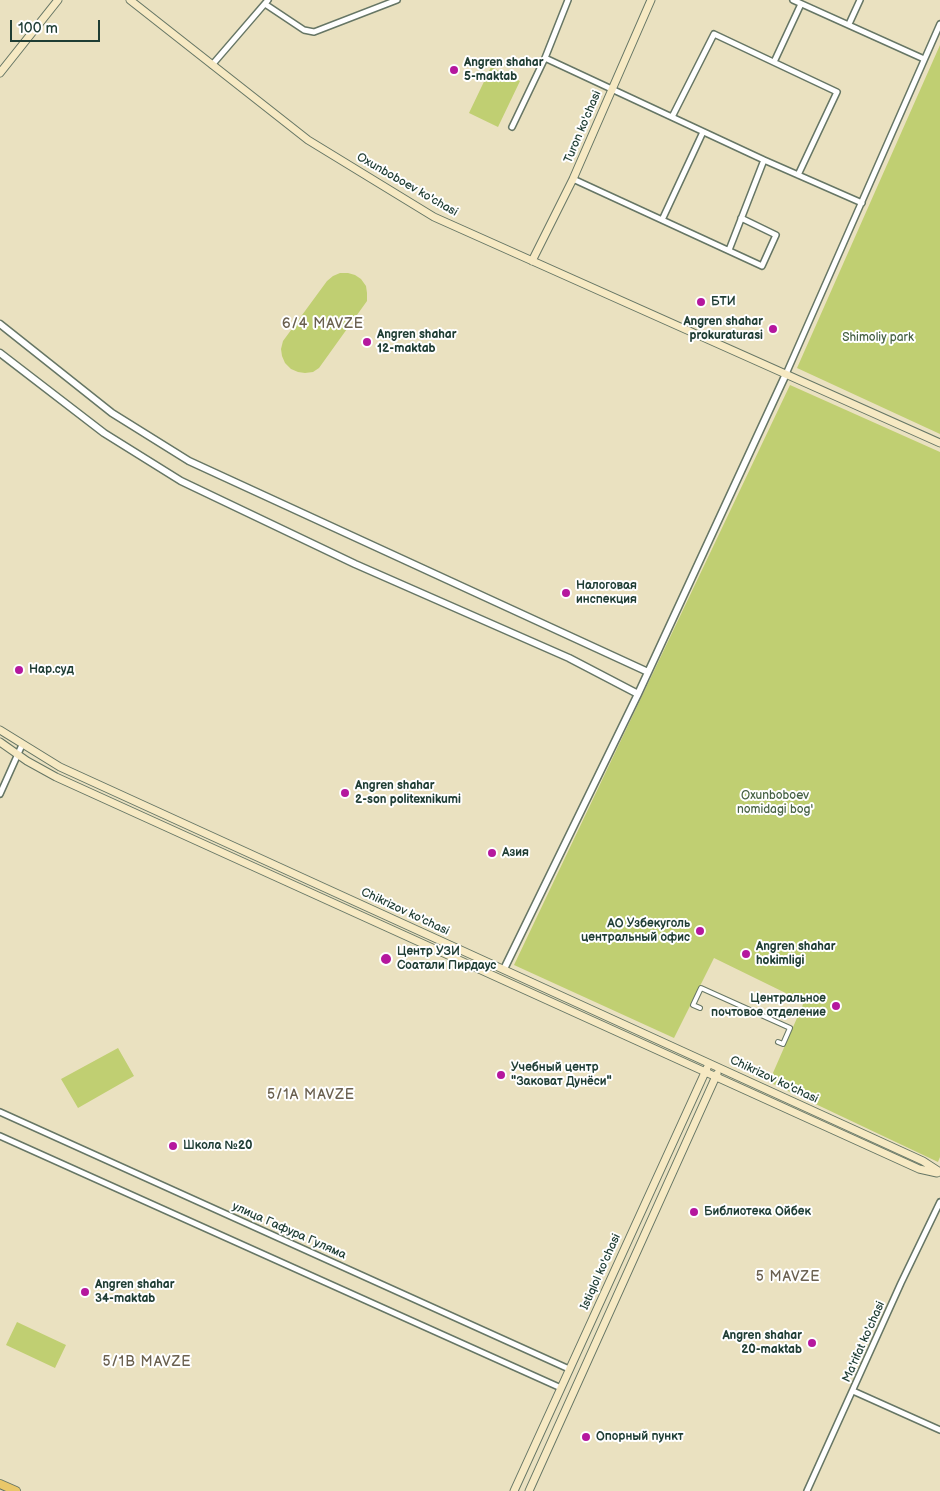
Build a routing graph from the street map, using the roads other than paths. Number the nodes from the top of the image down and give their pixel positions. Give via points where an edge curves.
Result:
1 (58, 0) edge
2 (130, 0) edge
3 (397, 0) edge
4 (568, 0) edge
5 (651, 0) edge
6 (793, 0) edge
7 (860, 0) edge
8 (266, 2) edge
9 (801, 4) junction
10 (849, 24) junction
11 (940, 24) edge
12 (545, 58) junction
13 (924, 59) junction
14 (774, 62) junction
15 (212, 65) junction
16 (0, 73) edge
17 (611, 89) junction
18 (672, 118) junction
19 (512, 127) dead end
20 (704, 132) junction
21 (764, 160) junction
22 (798, 175) junction
23 (573, 179) junction
24 (862, 203) junction
25 (741, 218) junction
26 (662, 220) junction
27 (729, 250) junction
28 (532, 261) junction
29 (0, 324) edge
30 (0, 353) edge
31 (786, 374) junction
32 (940, 443) edge
33 (648, 672) junction
34 (638, 694) junction
35 (0, 730) edge
36 (0, 742) edge
37 (22, 744) junction
38 (18, 755) junction
39 (0, 794) edge
40 (504, 969) junction
41 (700, 1008) dead end
42 (778, 1042) dead end
43 (680, 1050) junction
44 (676, 1058) junction
45 (709, 1063) junction
46 (720, 1068) junction
47 (705, 1072) junction
48 (716, 1076) junction
49 (0, 1112) edge
50 (0, 1136) edge
51 (940, 1173) edge
52 (940, 1202) edge
53 (569, 1369) junction
54 (561, 1388) junction
55 (853, 1391) junction
56 (546, 1423) junction
57 (557, 1428) junction
58 (940, 1430) edge
59 (0, 1484) edge
60 (0, 1489) edge
61 (4, 1491) edge
62 (16, 1491) edge
63 (514, 1491) edge
64 (529, 1491) edge
65 (807, 1491) edge

1 - 16 main road
2 - 15 main road, Oxunboboev ko'chasi
3 - 8 street via 314,32 304,30
4 - 12 street
5 - 17 main road, Turon ko'chasi
6 - 9 street
7 - 10 street
8 - 15 street
9 - 10 street
9 - 14 street
10 - 13 street
11 - 13 street
12 - 17 street
12 - 19 street
13 - 24 street
14 - 18 street via 714,34
14 - 22 street via 838,92
15 - 28 main road, Oxunboboev ko'chasi via 308,140 434,217
17 - 18 street
17 - 23 main road, Turon ko'chasi
18 - 20 street
20 - 21 street
20 - 26 street
21 - 22 street
21 - 25 street
22 - 24 street
23 - 26 street
23 - 28 main road, Turon ko'chasi
24 - 31 street
25 - 27 street
25 - 27 street via 776,236 762,266
26 - 27 street
28 - 31 main road, Oxunboboev ko'chasi
29 - 33 street via 112,412 189,461
30 - 34 street via 104,434 181,481 356,564 569,658
31 - 32 main road, Oxunboboev ko'chasi
31 - 33 street
33 - 34 street
34 - 40 street
35 - 37 main road, Chikrizov ko'chasi
36 - 38 main road, Chikrizov ko'chasi
37 - 38 street
37 - 40 main road, Chikrizov ko'chasi via 60,766
38 - 39 street
38 - 44 main road, Chikrizov ko'chasi via 56,777
40 - 43 main road, Chikrizov ko'chasi
41 - 42 street via 693,1004 700,988 790,1028 783,1044
43 - 44 main road
43 - 45 main road, Chikrizov ko'chasi
44 - 47 main road, Chikrizov ko'chasi
45 - 46 main road, Chikrizov ko'chasi
45 - 47 main road, Istiqlol ko'chasi
46 - 48 main road, Istiqlol ko'chasi
46 - 51 main road, Chikrizov ko'chasi via 923,1161
47 - 48 main road, Chikrizov ko'chasi
47 - 53 main road, Istiqlol ko'chasi
48 - 51 main road, Chikrizov ko'chasi via 920,1169
48 - 57 main road, Istiqlol ko'chasi
49 - 53 street, улица Гафура Гуляма
50 - 54 street
52 - 55 street, Ma'rifat ko'chasi
53 - 54 main road, Istiqlol ko'chasi
54 - 56 main road, Istiqlol ko'chasi
55 - 58 street
55 - 65 street, Ma'rifat ko'chasi
56 - 57 main road
56 - 63 main road, Istiqlol ko'chasi
57 - 64 main road, Istiqlol ko'chasi
59 - 62 highway
60 - 61 highway

